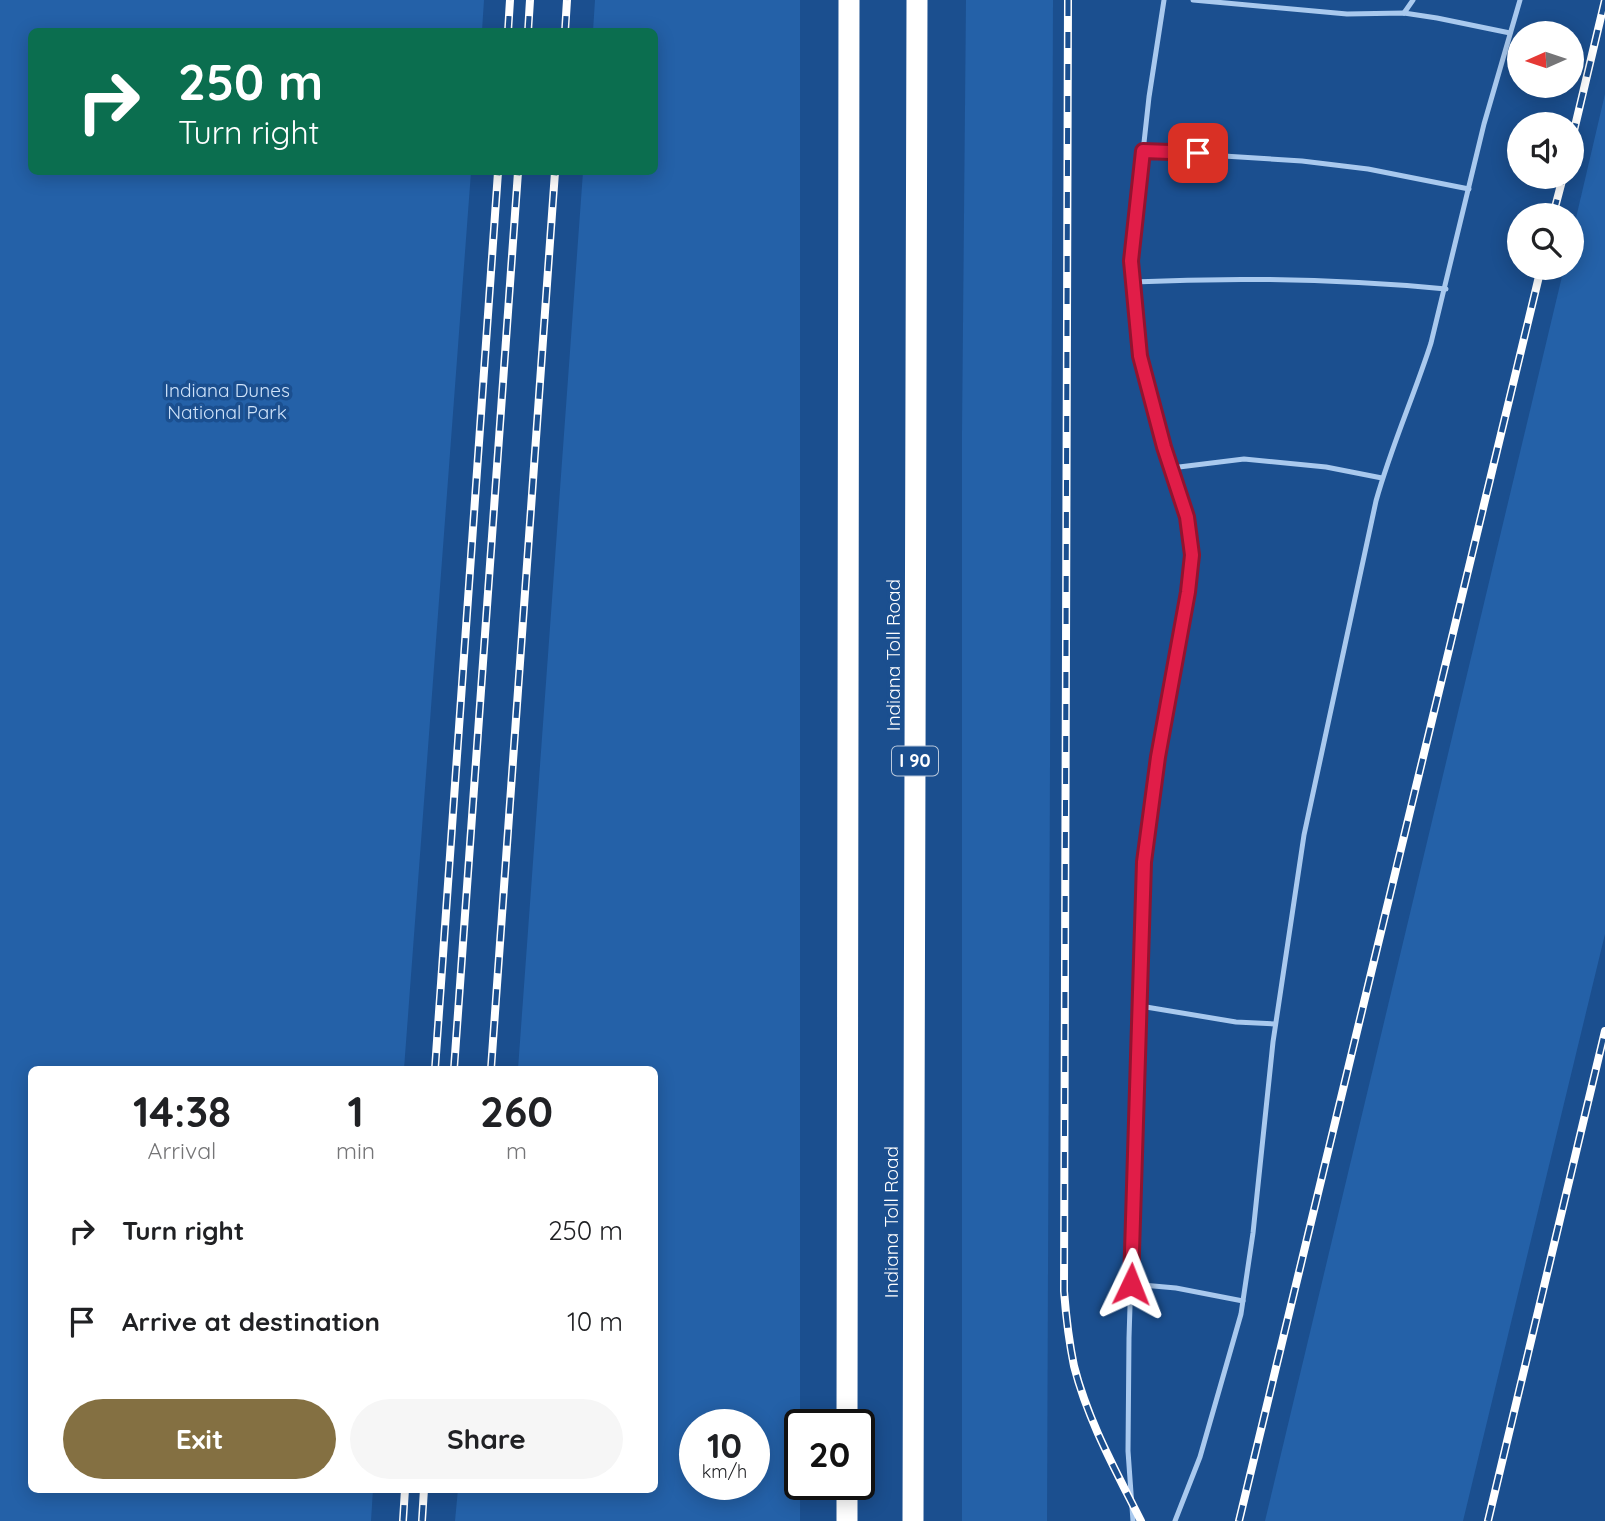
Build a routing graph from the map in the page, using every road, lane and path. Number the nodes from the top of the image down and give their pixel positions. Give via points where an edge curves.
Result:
1 (849, 0) edge
2 (917, 0) edge
3 (1164, 0) edge
4 (1193, 0) edge
5 (1413, 0) edge
6 (1520, 0) edge
7 (1404, 13) junction
8 (1514, 21) edge
9 (1507, 32) edge
10 (1507, 44) edge
11 (1143, 151) junction
12 (1469, 189) junction
13 (1133, 282) junction
14 (1446, 289) junction
15 (1171, 468) junction
16 (1382, 478) junction
17 (1140, 1006) junction
18 (1275, 1024) junction
19 (1131, 1284) junction
20 (1242, 1301) junction
21 (847, 1409) edge
22 (847, 1500) edge
23 (847, 1521) edge
24 (913, 1521) edge
25 (1133, 1521) edge
26 (1175, 1521) edge

1 - 21 highway
2 - 24 highway, Indiana Toll Road / I 90
3 - 11 lane
4 - 7 lane via 1348,14
5 - 7 lane
6 - 8 lane
7 - 9 lane
10 - 12 lane
11 - 12 lane via 1302,161
11 - 13 lane via 1131,261
12 - 14 lane
13 - 14 lane via 1320,279
13 - 15 lane via 1140,356
14 - 16 lane via 1420,378
15 - 16 lane via 1244,459
15 - 17 lane via 1187,517 1192,555 1144,862
16 - 18 lane via 1304,835
17 - 18 lane
17 - 19 lane
18 - 20 lane
19 - 20 lane
19 - 25 lane via 1128,1451
20 - 26 lane via 1200,1457
22 - 23 highway

